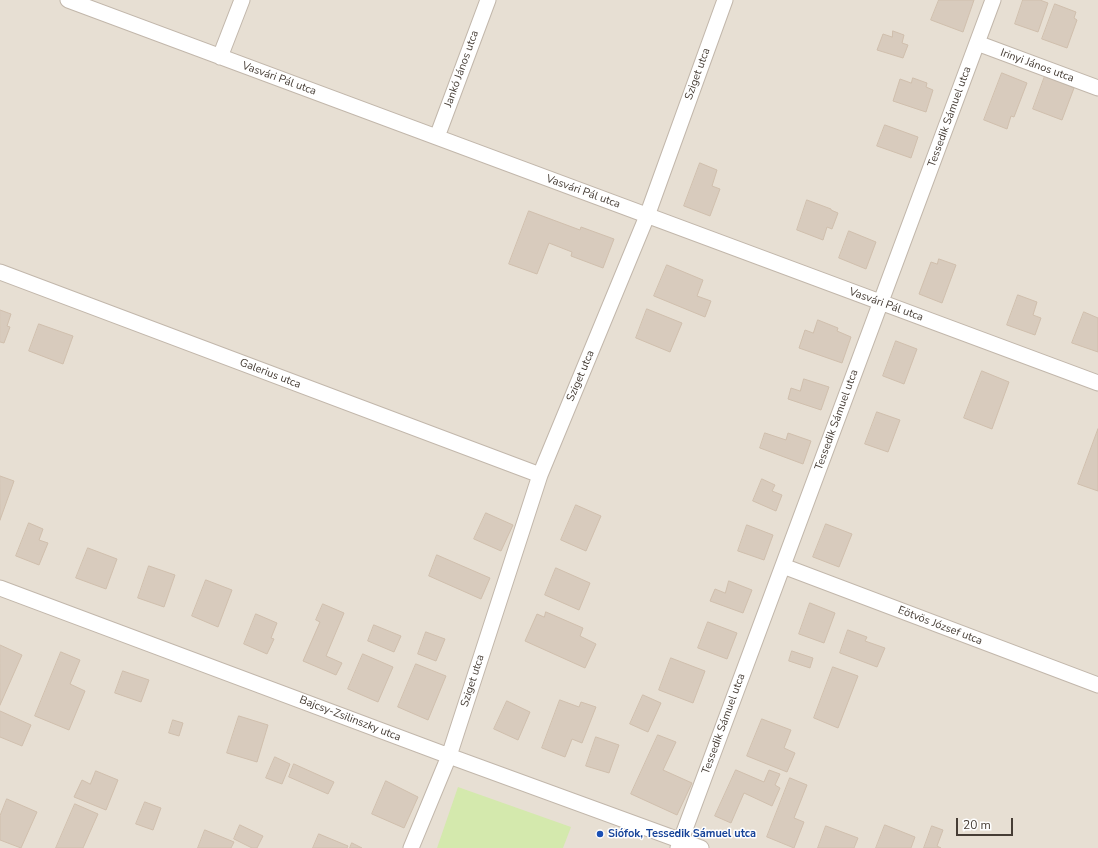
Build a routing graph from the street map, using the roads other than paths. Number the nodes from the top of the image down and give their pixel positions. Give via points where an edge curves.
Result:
1 (68, 0) edge
2 (242, 0) edge
3 (488, 0) edge
4 (725, 0) edge
5 (993, 0) edge
6 (977, 44) junction
7 (220, 57) junction
8 (1098, 88) edge
9 (437, 137) junction
10 (647, 216) junction
11 (0, 272) edge
12 (881, 303) junction
13 (1098, 383) edge
14 (540, 475) junction
15 (783, 566) junction
16 (0, 588) edge
17 (1098, 685) edge
18 (449, 756) junction
19 (679, 844) edge
20 (411, 848) edge
21 (700, 848) edge

1 - 7 street, Vasvári Pál utca
2 - 7 street
3 - 9 street, Jankó János utca
4 - 10 street, Sziget utca
5 - 6 street, Tessedik Sámuel utca
6 - 8 street, Irinyi János utca
6 - 12 street, Tessedik Sámuel utca
7 - 9 street, Vasvári Pál utca
9 - 10 street, Vasvári Pál utca
10 - 12 street, Vasvári Pál utca
10 - 14 street, Sziget utca
11 - 14 street, Galerius utca
12 - 13 street, Vasvári Pál utca
12 - 15 street, Tessedik Sámuel utca
14 - 18 street, Sziget utca
15 - 17 street, Eötvös József utca
15 - 19 street, Tessedik Sámuel utca
16 - 18 street, Bajcsy-Zsilinszky utca
18 - 19 street, Bajcsy-Zsilinszky utca
18 - 20 street, Sziget utca
19 - 21 street, Bajcsy-Zsilinszky utca

